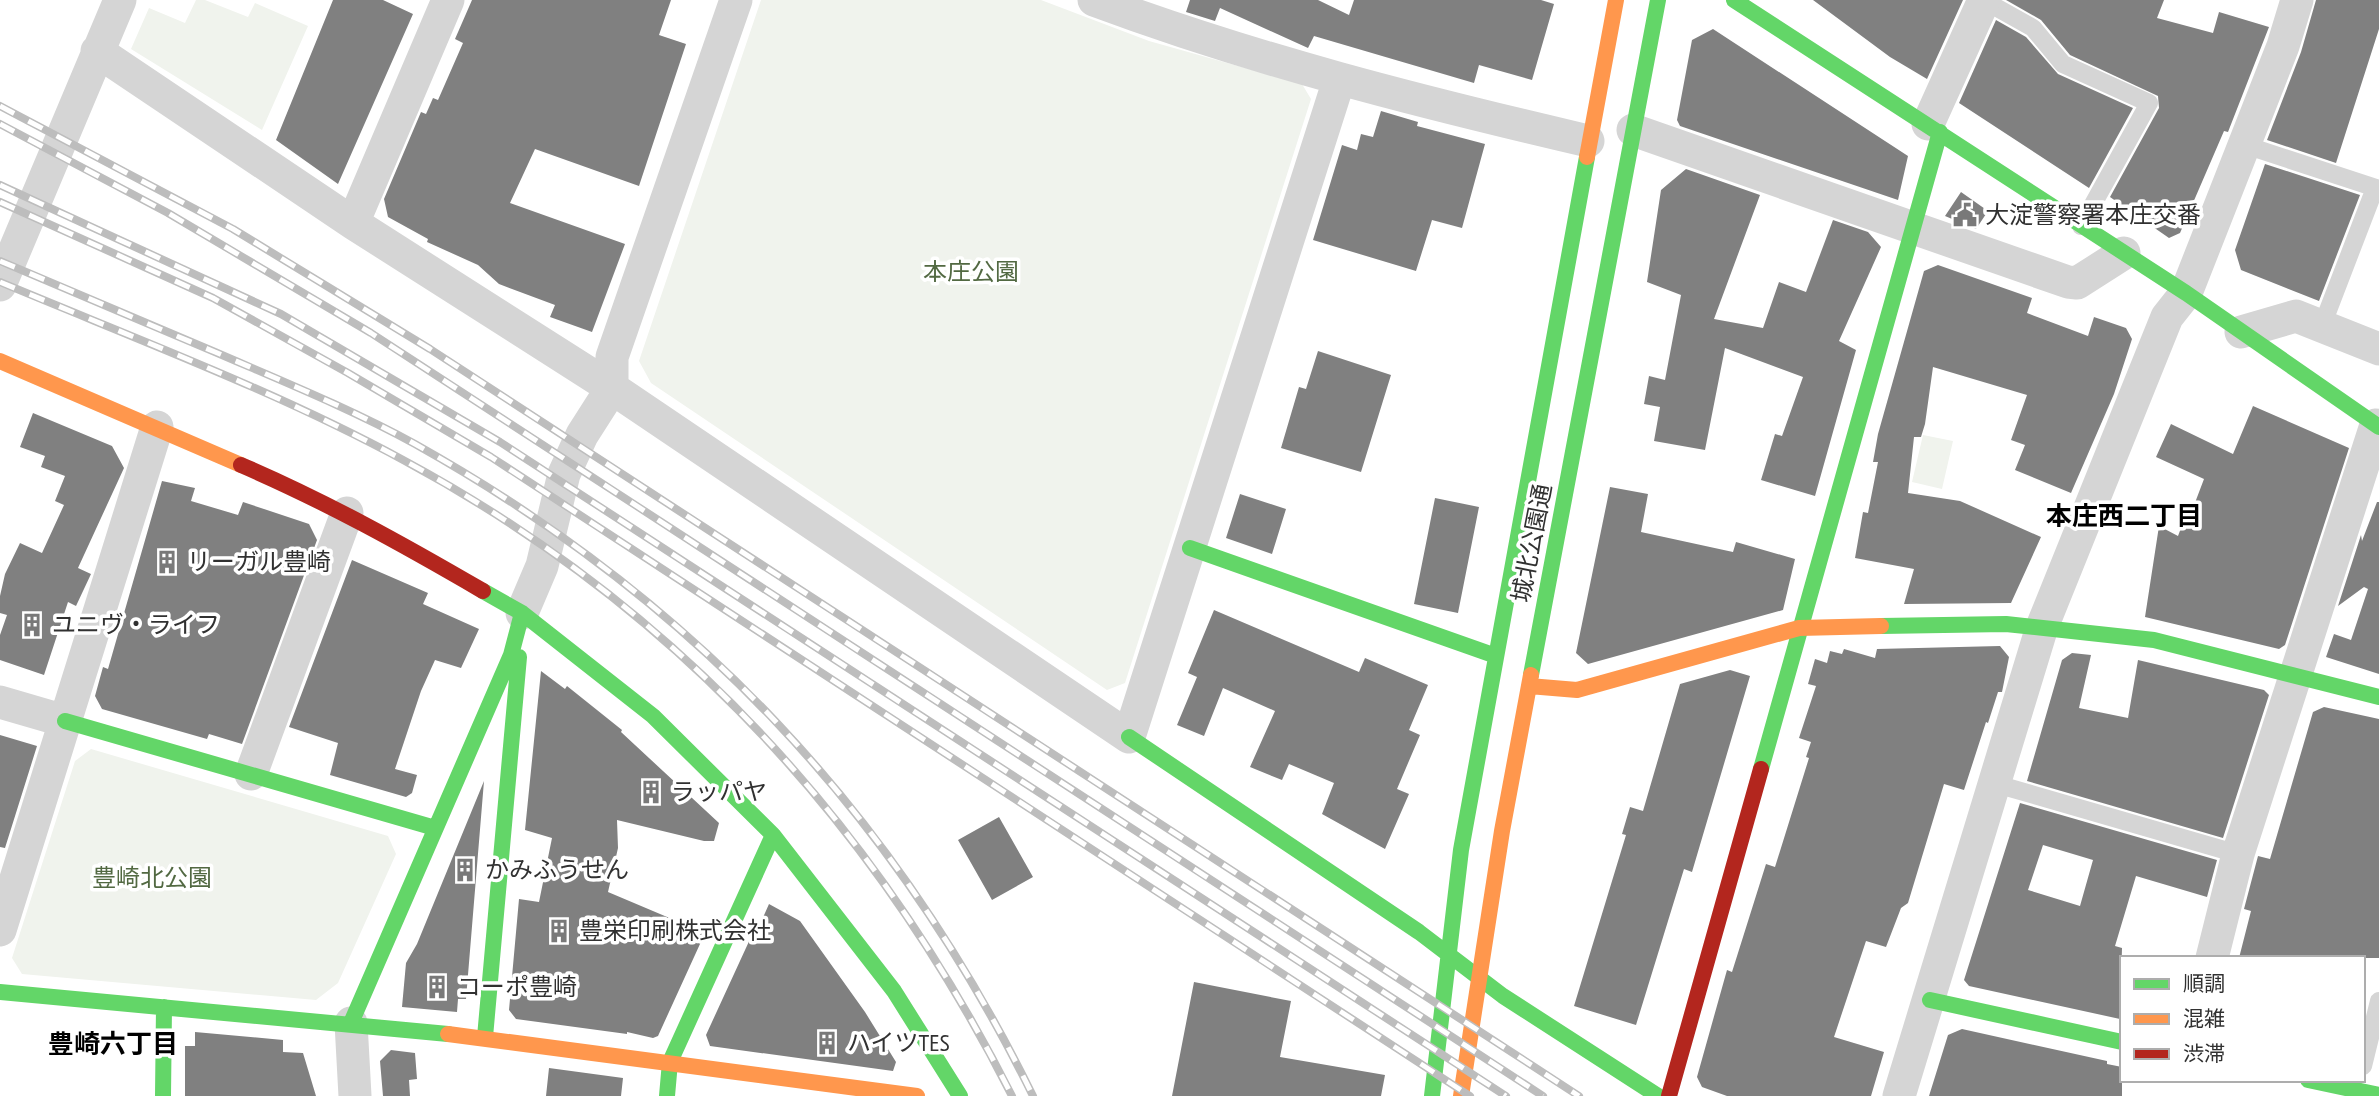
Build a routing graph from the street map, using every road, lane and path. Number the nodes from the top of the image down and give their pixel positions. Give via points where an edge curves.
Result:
1 (120, 0) edge
2 (448, 0) edge
3 (737, 0) edge
4 (1094, 0) edge
5 (1616, 0) edge
6 (1658, 0) edge
7 (1734, 0) edge
8 (1984, 0) edge
9 (2297, 0) edge
10 (97, 51) junction
11 (1339, 80) junction
12 (1934, 128) junction
13 (1633, 130) junction
14 (1588, 141) junction
15 (2245, 145) junction
16 (2377, 189) edge
17 (353, 223) junction
18 (2081, 226) junction
19 (1912, 229) junction
20 (2124, 253) junction
21 (0, 285) edge
22 (2186, 293) junction
23 (2322, 326) junction
24 (2241, 332) junction
25 (2379, 349) edge
26 (0, 361) edge
27 (612, 388) junction
28 (2378, 426) edge
29 (157, 427) junction
30 (347, 513) junction
31 (1190, 548) junction
32 (522, 613) junction
33 (2042, 627) junction
34 (1799, 628) junction
35 (1496, 656) junction
36 (2297, 675) junction
37 (1529, 686) junction
38 (2379, 697) edge
39 (0, 702) edge
40 (65, 721) junction
41 (1129, 737) junction
42 (251, 774) junction
43 (1996, 784) junction
44 (435, 828) junction
45 (773, 835) junction
46 (2238, 854) junction
47 (0, 930) edge
48 (1447, 953) junction
49 (2212, 956) edge
50 (1480, 980) junction
51 (0, 992) edge
52 (1930, 1000) junction
53 (2379, 1001) edge
54 (164, 1007) junction
55 (351, 1023) junction
56 (485, 1037) junction
57 (2120, 1042) edge
58 (2365, 1058) edge
59 (670, 1062) junction
60 (2328, 1082) edge
61 (2358, 1085) edge
62 (2379, 1095) edge
63 (163, 1096) edge
64 (355, 1096) edge
65 (667, 1096) edge
66 (916, 1096) edge
67 (960, 1096) edge
68 (1432, 1096) edge
69 (1461, 1096) edge
70 (1658, 1096) edge
71 (1668, 1096) edge
72 (1899, 1096) edge

1 - 10 street
2 - 17 street
3 - 27 street via 612,357
4 - 11 street
5 - 14 street, 城北公園通
6 - 13 street, 城北公園通
7 - 12 street
8 - 12 street
8 - 18 lane via 2033,28 2063,64 2149,103
9 - 15 street
10 - 17 street
10 - 21 street
11 - 14 street
11 - 31 street
12 - 18 street
12 - 19 street
13 - 19 street
13 - 37 street, 城北公園通
14 - 35 street, 城北公園通
15 - 16 lane
15 - 22 street
16 - 23 lane
17 - 27 street
18 - 20 street
19 - 20 street via 2068,282 2077,283
19 - 34 street
20 - 22 street
22 - 24 street
22 - 33 street via 2167,317
23 - 24 street via 2296,316
23 - 25 street
24 - 28 street
26 - 29 street
27 - 32 street via 564,474 542,566
27 - 41 street
28 - 36 street
29 - 30 street
29 - 40 street
30 - 32 street
30 - 42 street
31 - 35 street
31 - 41 street
32 - 44 street via 511,655
32 - 45 street via 653,716
32 - 56 street via 517,715
33 - 34 street
33 - 36 street via 2154,640
33 - 43 street
34 - 37 street via 1577,690
34 - 71 street
35 - 48 street, 城北公園通
36 - 38 street
36 - 46 street
37 - 50 street, 城北公園通
39 - 40 street
40 - 42 street
40 - 47 street
41 - 48 street
42 - 44 street
43 - 46 lane
43 - 52 street
44 - 55 street
45 - 59 street
45 - 67 street via 894,991
46 - 49 street
48 - 50 street
48 - 68 street, 城北公園通
50 - 69 street, 城北公園通
50 - 70 street
51 - 54 street
52 - 57 street
52 - 72 street
53 - 58 lane
54 - 55 street
54 - 63 street
55 - 56 street
55 - 64 street
56 - 59 street
59 - 65 street
59 - 66 street
60 - 61 street
61 - 62 street

